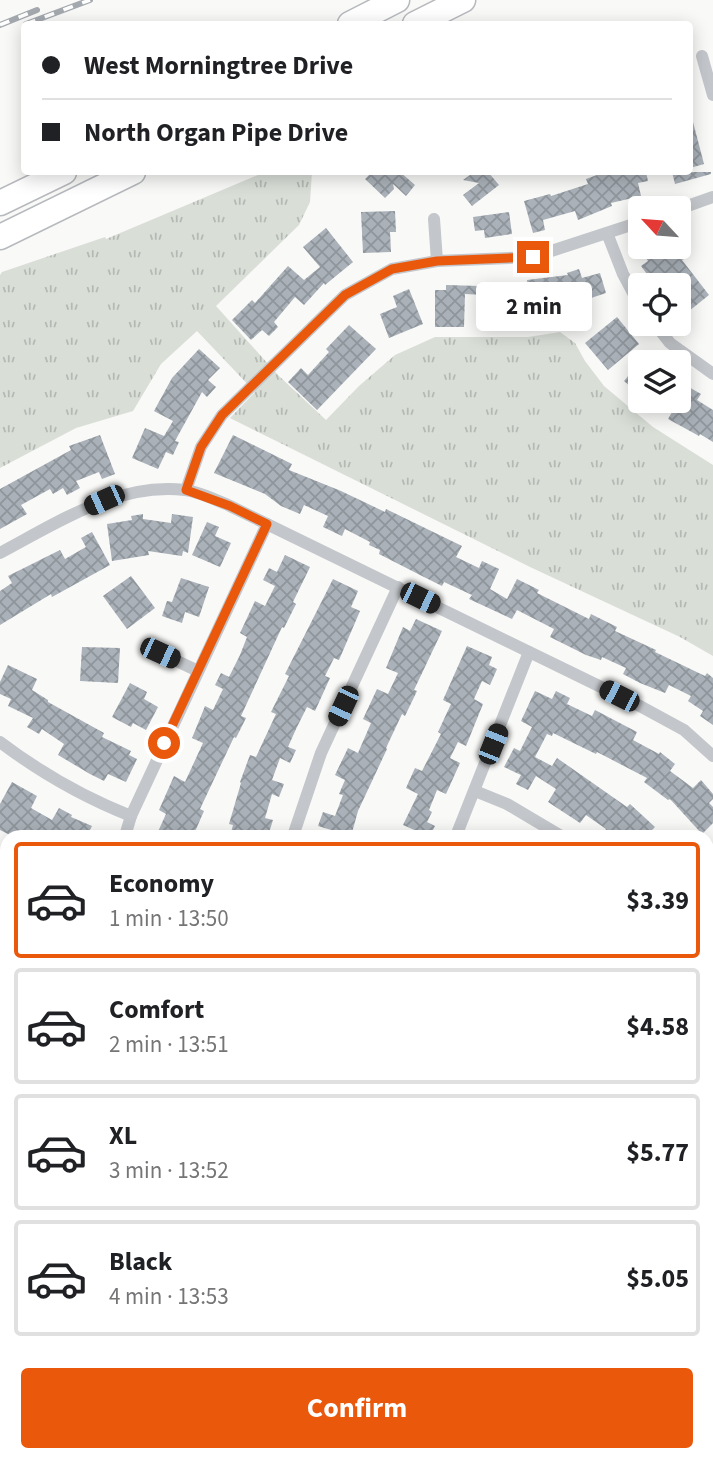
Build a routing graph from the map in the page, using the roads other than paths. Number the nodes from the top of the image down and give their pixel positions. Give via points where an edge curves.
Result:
1 (397, 0) edge
2 (463, 0) edge
3 (356, 21) edge
4 (421, 21) edge
5 (702, 56) dead end
6 (713, 95) edge
7 (58, 175) edge
8 (126, 175) edge
9 (713, 197) edge
10 (0, 203) edge
11 (691, 205) edge
12 (434, 219) dead end
13 (628, 226) edge
14 (607, 233) junction
15 (0, 237) edge
16 (437, 261) junction
17 (628, 283) edge
18 (664, 336) edge
19 (713, 374) edge
20 (186, 490) junction
21 (267, 524) junction
22 (0, 553) edge
23 (398, 587) junction
24 (529, 652) junction
25 (160, 653) dead end
26 (198, 671) junction
27 (0, 742) edge
28 (713, 756) edge
29 (475, 791) junction
30 (131, 816) junction
31 (127, 830) edge
32 (295, 830) edge
33 (459, 830) edge
34 (551, 830) edge

1 - 3 highway
2 - 4 highway
5 - 6 street
7 - 10 highway
8 - 15 highway
9 - 11 street
12 - 16 street
13 - 14 street
14 - 16 street via 533,257
14 - 17 street
16 - 20 street via 392,269 345,295 222,415 201,447
18 - 19 street
20 - 21 street
20 - 22 street via 144,490 104,500
21 - 23 street
21 - 26 street
23 - 24 street
23 - 32 street via 313,772
24 - 28 street via 684,730
24 - 29 street
25 - 26 street
26 - 30 street
27 - 30 street via 53,779
29 - 33 street
29 - 34 street
30 - 31 street

